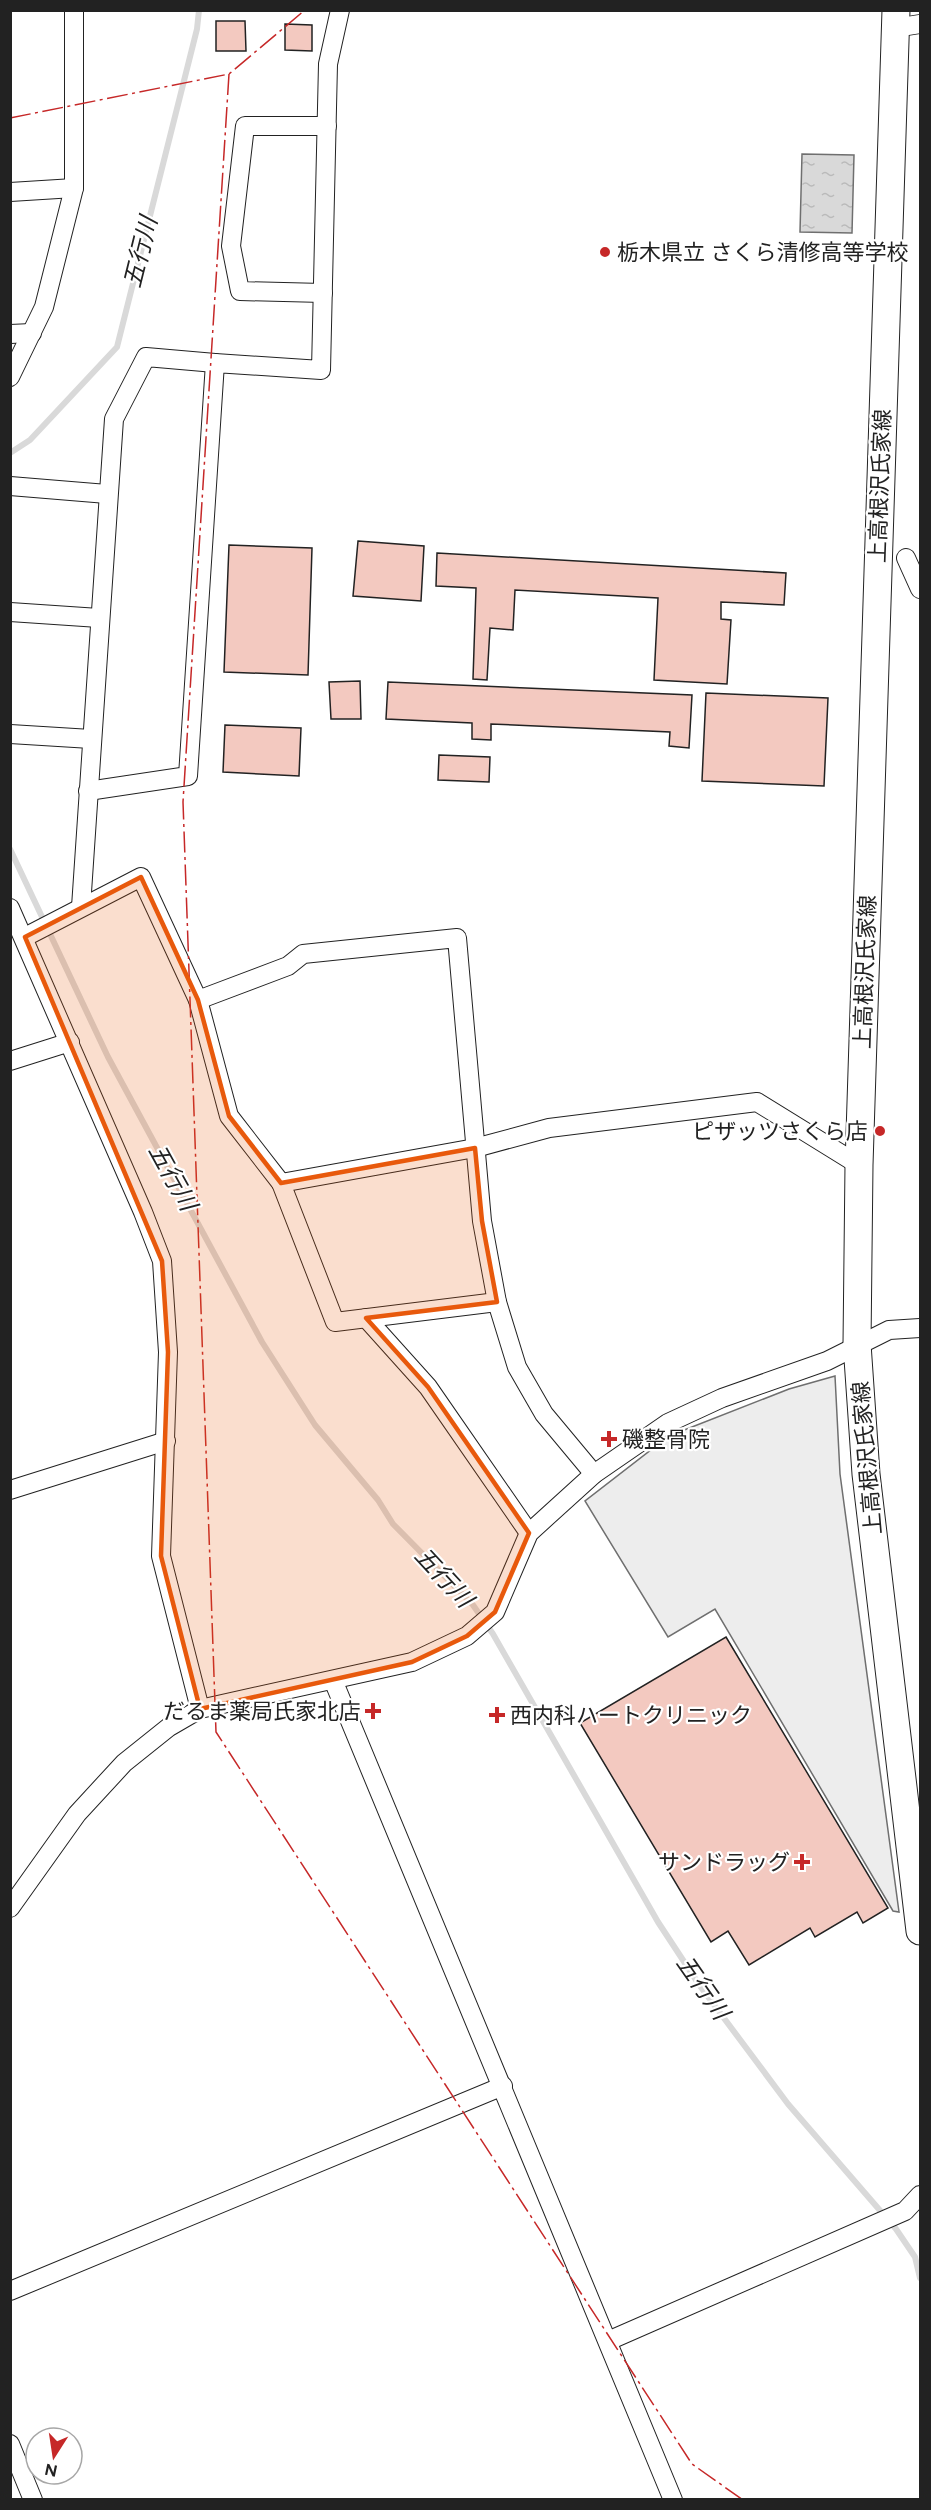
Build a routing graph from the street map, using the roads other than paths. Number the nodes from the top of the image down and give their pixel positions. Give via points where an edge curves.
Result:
1 (74, 10) edge
2 (339, 10) edge
3 (904, 21) edge
4 (327, 126) junction
5 (74, 188) junction
6 (10, 192) edge
7 (323, 293) junction
8 (32, 333) junction
9 (10, 334) edge
10 (215, 363) junction
11 (10, 377) edge
12 (10, 486) edge
13 (107, 494) junction
14 (906, 558) dead end
15 (921, 589) edge
16 (10, 612) edge
17 (99, 618) junction
18 (10, 734) edge
19 (91, 740) junction
20 (88, 791) junction
21 (81, 907) junction
22 (10, 908) edge
23 (25, 937) junction
24 (198, 1000) junction
25 (70, 1042) junction
26 (10, 1061) edge
27 (476, 1148) junction
28 (859, 1165) junction
29 (281, 1183) junction
30 (497, 1302) junction
31 (366, 1318) junction
32 (921, 1328) edge
33 (858, 1344) junction
34 (166, 1442) junction
35 (594, 1474) junction
36 (10, 1490) edge
37 (529, 1533) junction
38 (333, 1680) junction
39 (200, 1709) junction
40 (10, 1908) edge
41 (921, 1931) edge
42 (503, 2086) junction
43 (921, 2195) edge
44 (10, 2291) edge
45 (608, 2341) junction
46 (10, 2444) edge
47 (33, 2499) edge
48 (673, 2499) edge

1 - 5 street
2 - 4 street via 328,64
3 - 28 main road, 上高根沢氏家線
4 - 7 street
4 - 7 street via 245,126 231,246 240,291
5 - 6 street
5 - 8 street via 44,307
7 - 10 street via 321,370
8 - 9 street
8 - 11 street
10 - 13 street via 146,357 114,419
10 - 20 street via 188,776
12 - 13 street
13 - 17 street
14 - 15 street
16 - 17 street
17 - 19 street
18 - 19 street
19 - 20 street
20 - 21 street
21 - 23 street
21 - 24 street via 141,877
22 - 23 street
23 - 25 street
24 - 27 street via 288,966 303,954 457,938
24 - 29 street via 229,1116
25 - 26 street
25 - 34 street via 162,1261 168,1352
27 - 28 street via 549,1128 757,1102
27 - 29 street
27 - 30 street via 482,1221
28 - 33 main road, 上高根沢氏家線
29 - 31 street via 335,1322
30 - 31 street
30 - 35 street via 517,1367 544,1414
31 - 37 street via 428,1387
32 - 33 street via 889,1330
33 - 35 street via 827,1361 722,1398 668,1423
33 - 41 main road, 上高根沢氏家線 via 868,1485
34 - 36 street
34 - 39 street via 161,1556
35 - 37 street
37 - 38 street via 495,1612 467,1636 412,1662
38 - 39 street
38 - 42 street
39 - 40 street via 169,1727 124,1764 77,1814
42 - 44 street
42 - 45 street
43 - 45 street via 905,2211
45 - 48 street
46 - 47 street

